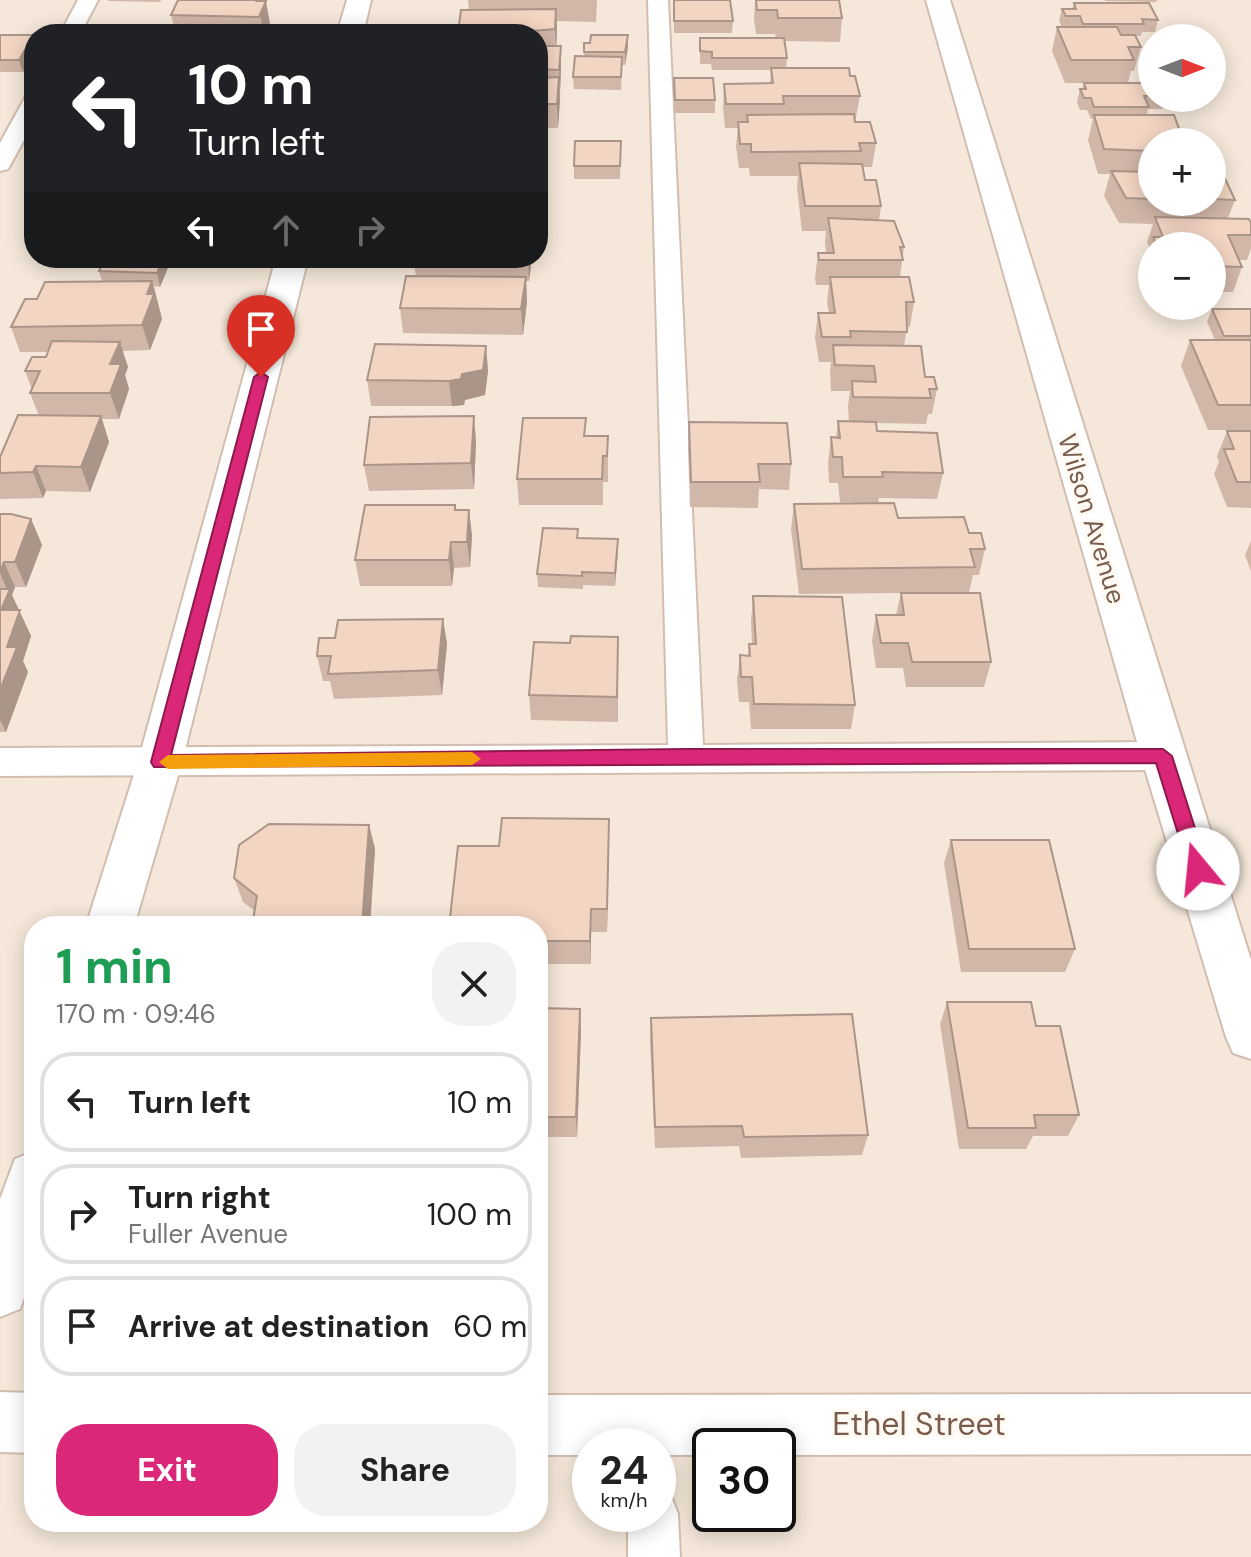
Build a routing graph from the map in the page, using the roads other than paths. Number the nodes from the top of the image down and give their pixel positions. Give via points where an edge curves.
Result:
1 (88, 0) edge
2 (359, 0) edge
3 (658, 0) edge
4 (938, 0) edge
5 (75, 24) edge
6 (353, 24) edge
7 (24, 120) edge
8 (0, 164) edge
9 (289, 268) edge
10 (686, 756) junction
11 (1163, 756) junction
12 (0, 762) edge
13 (160, 762) junction
14 (113, 916) edge
15 (1251, 1037) edge
16 (24, 1210) edge
17 (0, 1289) edge
18 (0, 1422) edge
19 (24, 1423) edge
20 (1251, 1424) edge
21 (548, 1426) edge
22 (572, 1428) edge
23 (676, 1434) edge
24 (653, 1532) edge
25 (654, 1557) edge

1 - 5 lane
2 - 6 street
3 - 10 lane
4 - 11 street, Wilson Avenue
7 - 8 lane
9 - 13 street
10 - 11 lane
10 - 13 lane
11 - 15 street, Wilson Avenue
12 - 13 lane
13 - 14 street
16 - 17 street
18 - 19 street
20 - 23 street, Ethel Street
21 - 22 street, Ethel Street
24 - 25 lane

